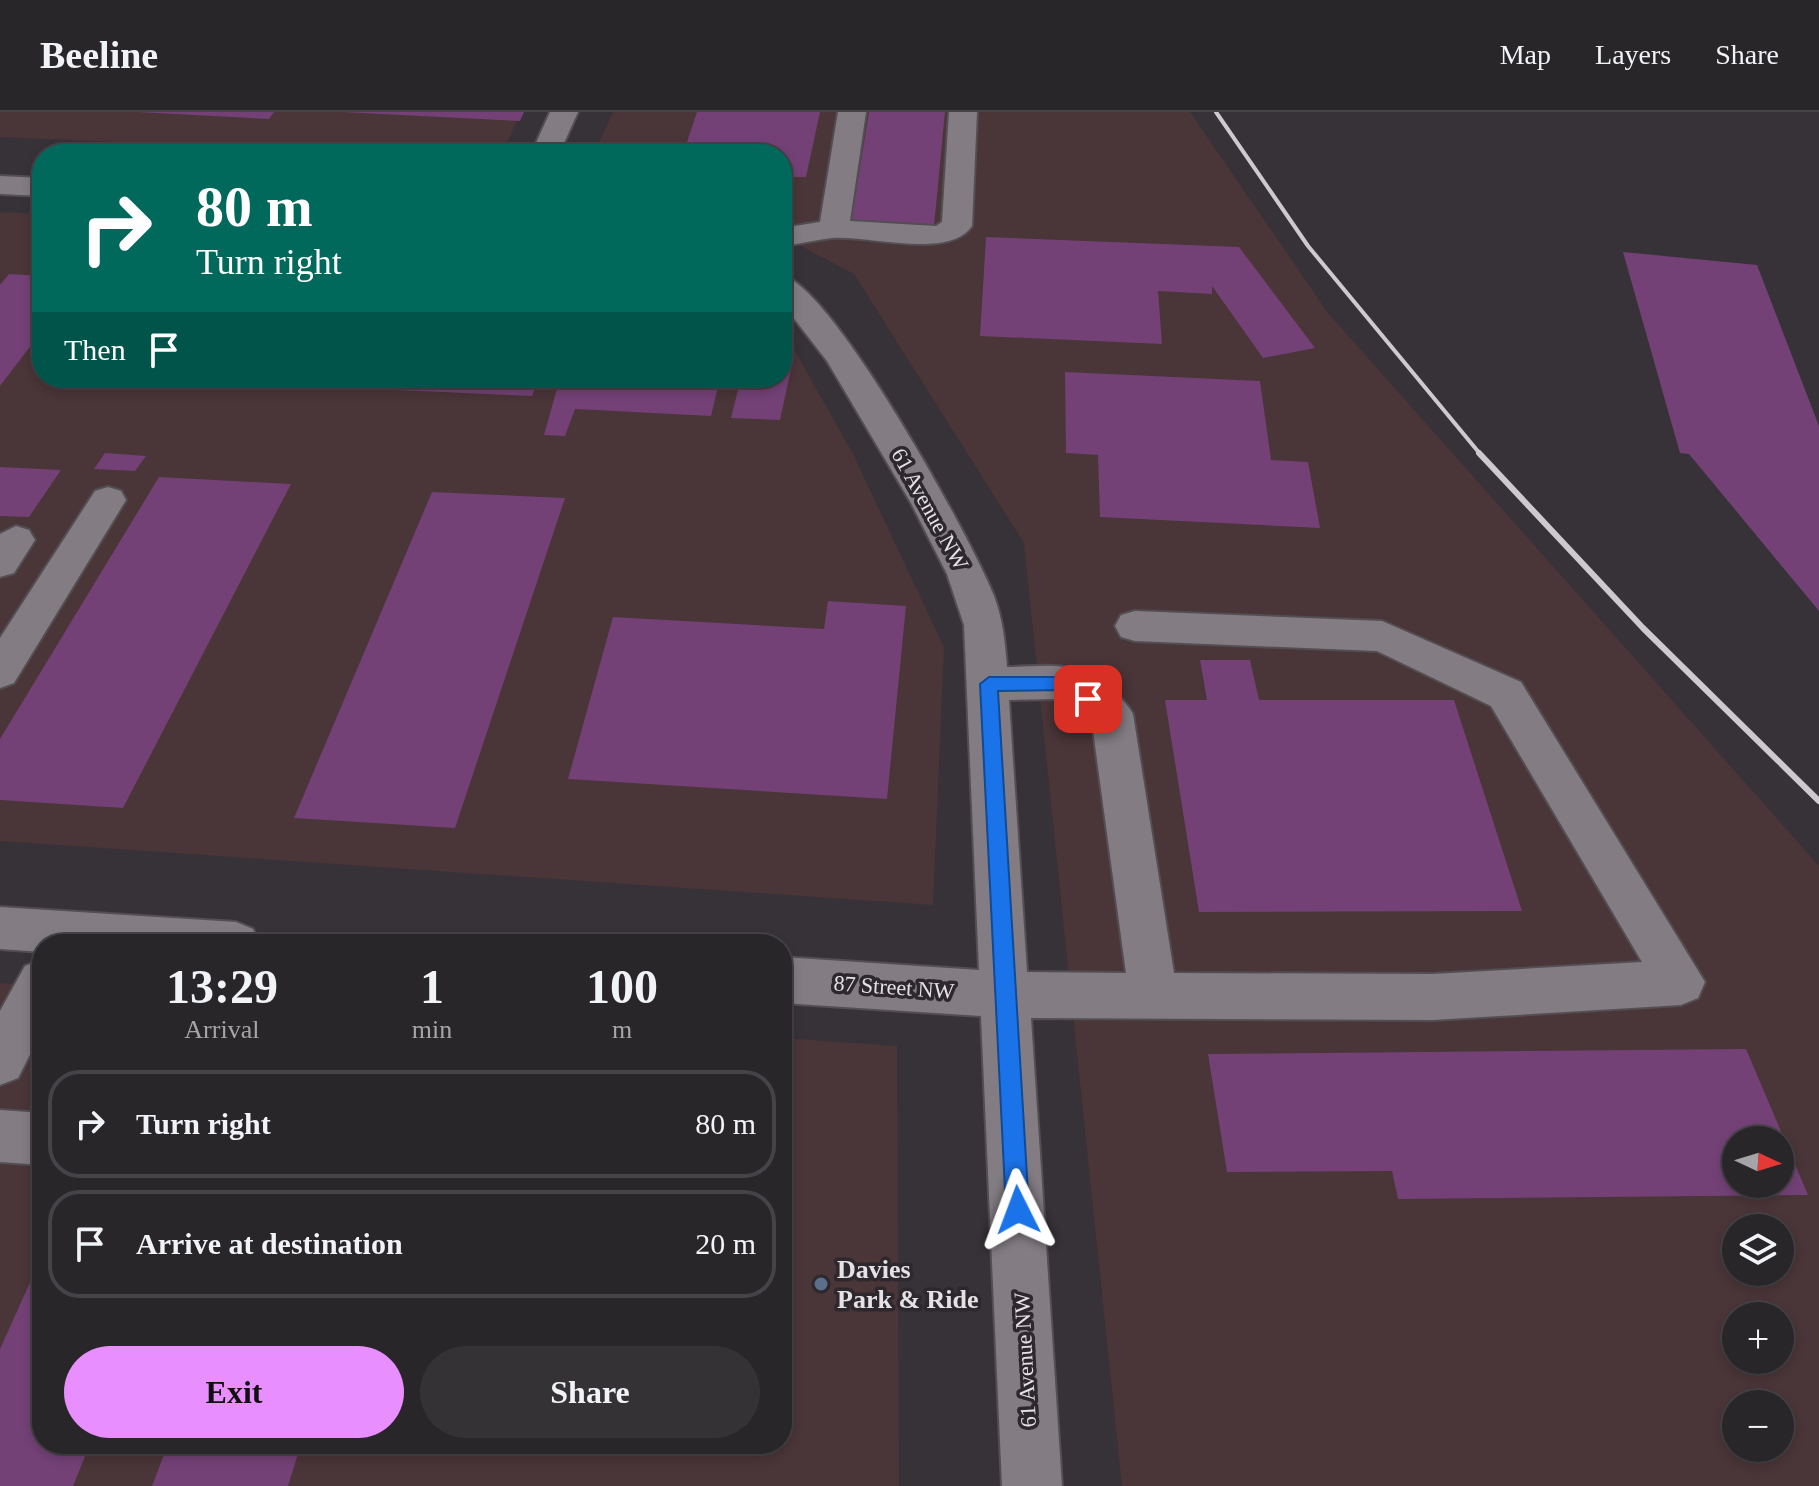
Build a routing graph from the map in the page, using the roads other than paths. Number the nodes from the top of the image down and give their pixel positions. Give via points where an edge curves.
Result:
1 (564, 112) edge
2 (852, 112) edge
3 (963, 112) edge
4 (550, 144) edge
5 (0, 185) edge
6 (32, 187) edge
7 (834, 229) junction
8 (792, 235) edge
9 (792, 294) edge
10 (108, 500) dead end
11 (1135, 626) dead end
12 (0, 672) edge
13 (989, 684) junction
14 (0, 928) edge
15 (39, 934) edge
16 (792, 981) edge
17 (1153, 994) junction
18 (1007, 995) junction
19 (32, 1001) edge
20 (0, 1061) edge
21 (0, 1136) edge
22 (32, 1138) edge
23 (1032, 1486) edge

1 - 4 street
2 - 7 street
3 - 7 street via 957,226 942,235
5 - 6 street
7 - 8 street
9 - 13 street, 61 Avenue NW via 812,313 844,361 964,564 984,625
10 - 12 street
11 - 17 street, 87 Street NW via 1382,636 1506,694 1681,982 1433,997
13 - 17 street via 1064,683 1112,714
13 - 18 street, 61 Avenue NW
14 - 15 street
16 - 18 street, 87 Street NW
17 - 18 street, 87 Street NW
18 - 23 street, 61 Avenue NW
19 - 20 street
21 - 22 street

